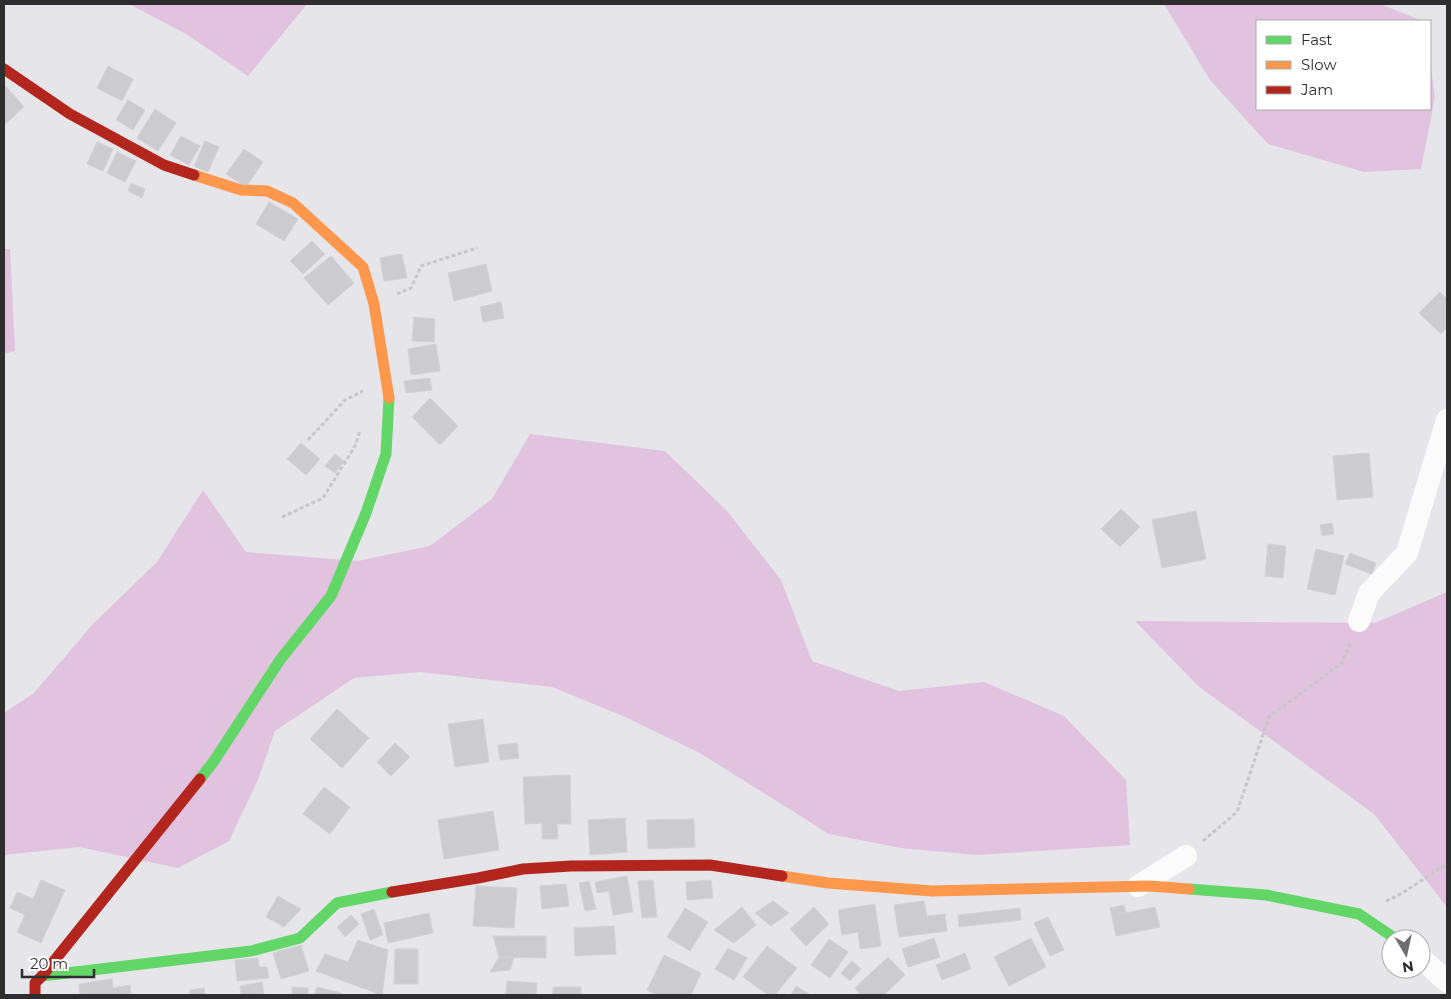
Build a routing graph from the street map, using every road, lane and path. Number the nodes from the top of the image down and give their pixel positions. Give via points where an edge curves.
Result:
1 (4, 69) edge
2 (477, 248) dead end
3 (374, 304) junction
4 (385, 368) junction
5 (1447, 420) edge
6 (361, 429) dead end
7 (308, 440) dead end
8 (282, 517) dead end
9 (1359, 621) joint
10 (1186, 856) joint
11 (1447, 864) edge
12 (1138, 886) junction
13 (1359, 914) junction
14 (1381, 929) edge
15 (1431, 967) edge
16 (42, 976) junction
17 (1447, 982) edge
18 (35, 995) edge

1 - 3 street via 70,114 164,165 241,190 267,191 293,202 363,267
2 - 3 path via 421,266 412,288
3 - 4 street
4 - 7 path via 374,385 345,400
4 - 16 street via 389,396 386,454 366,513 331,596 280,660 214,761
5 - 9 street via 1407,553 1369,593
6 - 8 path via 355,446 323,498
9 - 10 path via 1343,662 1269,717 1237,812
10 - 12 street
11 - 13 path via 1399,895
12 - 13 street via 1266,894
12 - 16 street via 932,891 828,883 710,865 523,869 337,903 300,938 251,951
13 - 14 street
15 - 17 street
16 - 18 street via 35,983

